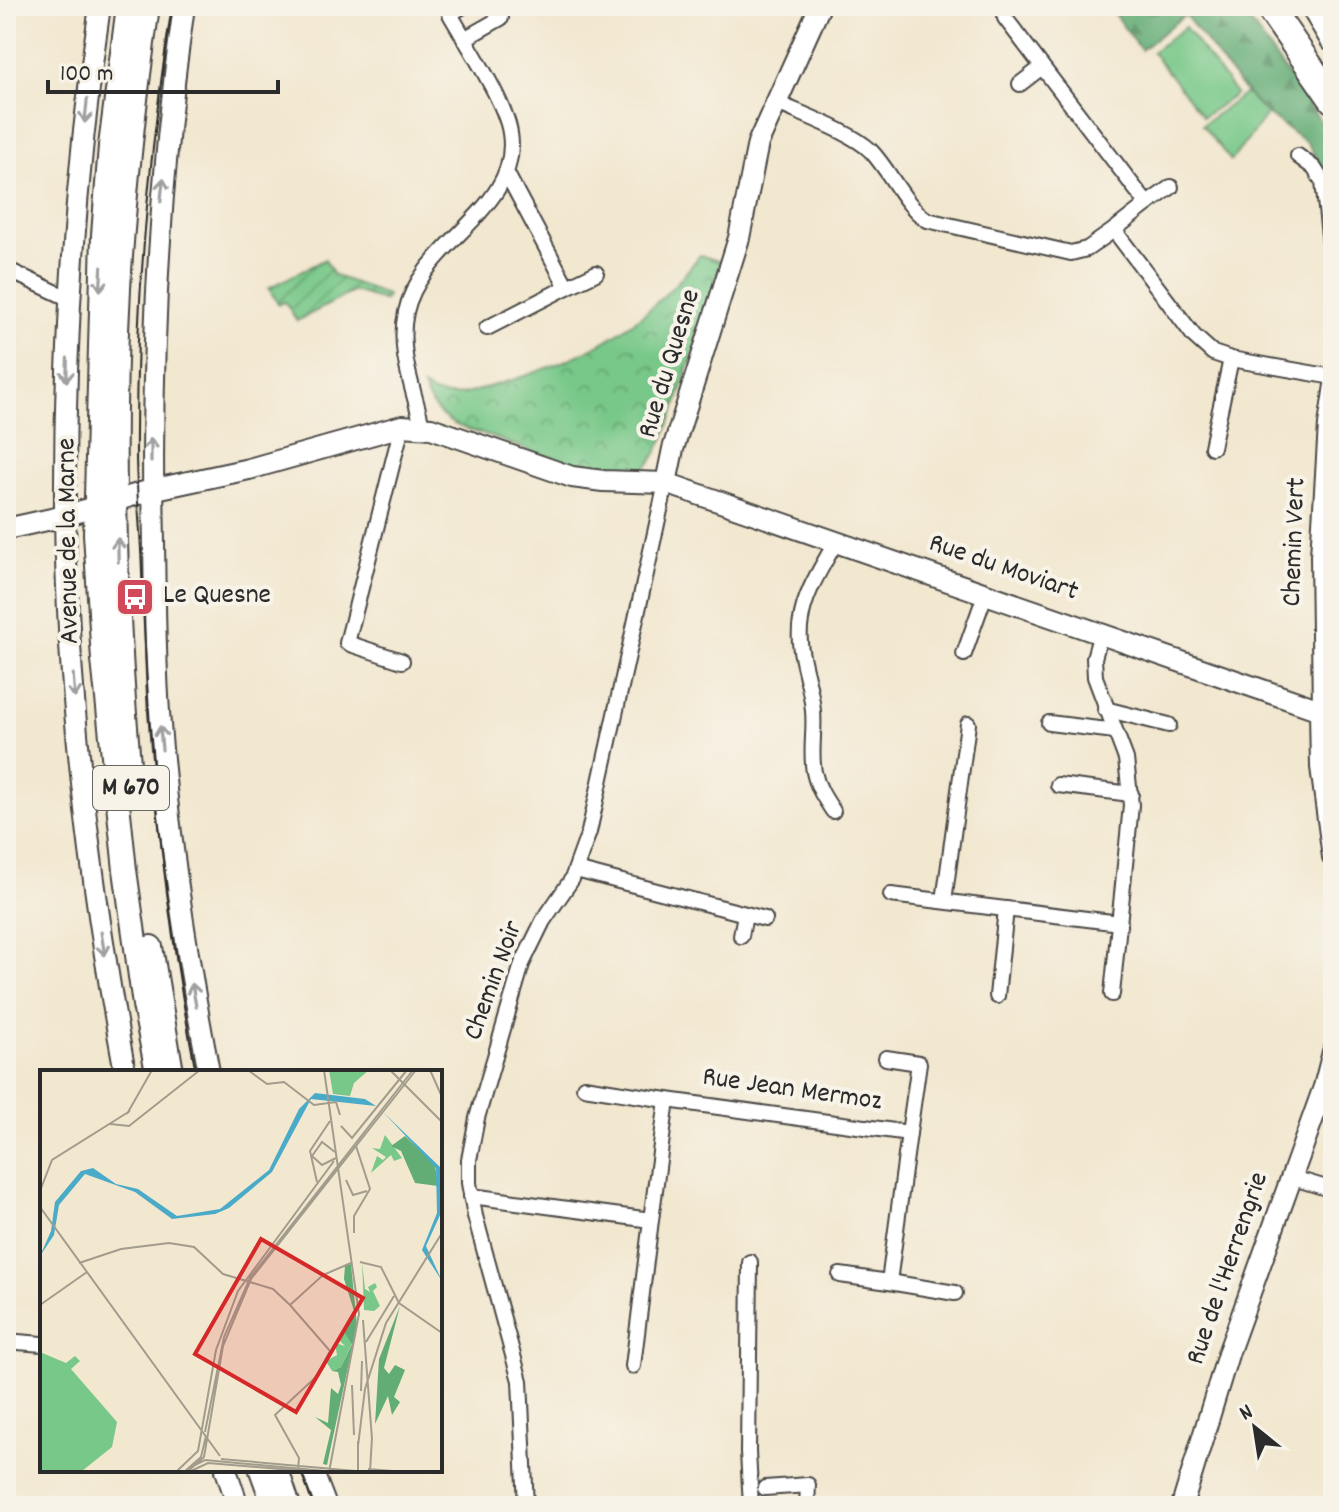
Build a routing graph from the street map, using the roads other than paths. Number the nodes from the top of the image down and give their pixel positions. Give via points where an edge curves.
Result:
1 (100, 6) edge
2 (128, 6) edge
3 (148, 6) edge
4 (184, 6) edge
5 (463, 6) edge
6 (494, 6) edge
7 (820, 6) edge
8 (1268, 6) edge
9 (1316, 6) edge
10 (1005, 18) dead end
11 (1333, 24) edge
12 (1333, 38) edge
13 (464, 39) junction
14 (1042, 67) junction
15 (1020, 84) dead end
16 (1333, 100) edge
17 (775, 102) junction
18 (1298, 156) dead end
19 (507, 174) junction
20 (1171, 187) dead end
21 (1147, 204) junction
22 (1114, 230) junction
23 (6, 269) edge
24 (1333, 271) edge
25 (596, 273) dead end
26 (567, 287) junction
27 (70, 299) junction
28 (487, 328) dead end
29 (1231, 359) junction
30 (1333, 377) edge
31 (412, 426) junction
32 (1212, 447) dead end
33 (666, 483) junction
34 (151, 490) junction
35 (105, 504) junction
36 (65, 516) junction
37 (6, 529) edge
38 (836, 541) junction
39 (986, 592) junction
40 (1101, 633) junction
41 (964, 654) dead end
42 (402, 661) dead end
43 (1105, 709) junction
44 (1320, 710) junction
45 (1049, 723) dead end
46 (968, 724) dead end
47 (1169, 725) dead end
48 (1115, 731) junction
49 (1058, 785) dead end
50 (1131, 794) junction
51 (833, 811) dead end
52 (1332, 848) edge
53 (576, 870) junction
54 (891, 895) dead end
55 (944, 901) junction
56 (1006, 909) junction
57 (745, 914) junction
58 (765, 919) dead end
59 (1120, 923) junction
60 (741, 936) dead end
61 (1112, 994) dead end
62 (997, 996) dead end
63 (1333, 1052) edge
64 (886, 1058) dead end
65 (125, 1070) edge
66 (157, 1070) edge
67 (172, 1070) edge
68 (209, 1070) edge
69 (584, 1087) dead end
70 (667, 1100) junction
71 (909, 1133) junction
72 (1290, 1177) junction
73 (1333, 1190) edge
74 (471, 1196) junction
75 (651, 1220) junction
76 (750, 1262) dead end
77 (840, 1275) dead end
78 (889, 1282) junction
79 (955, 1293) dead end
80 (6, 1341) edge
81 (40, 1344) edge
82 (633, 1366) dead end
83 (227, 1472) edge
84 (262, 1472) edge
85 (278, 1472) edge
86 (313, 1472) edge
87 (765, 1488) dead end
88 (238, 1506) edge
89 (274, 1506) edge
90 (289, 1506) edge
91 (326, 1506) edge
92 (526, 1506) edge
93 (751, 1506) edge
94 (807, 1506) edge
95 (1182, 1506) edge

1 -> 27 street, Avenue de la Marne
2 -> 35 main road, Avenue de la Marne / M 670 via 103,235
3 - 35 main road, Avenue de la Marne / M 670 via 129,165
34 -> 4 street via 156,261
5 - 13 street via 450,14
6 - 13 street via 501,18
7 - 17 street, Rue du Quesne
8 - 16 highway
9 - 11 highway
9 - 12 highway
10 - 14 street
13 - 19 street via 507,121
14 - 15 street
14 - 21 street
17 - 22 street via 862,144 927,220 1071,253 1087,249
17 - 33 street, Rue du Quesne via 758,143 739,238
18 - 24 street via 1323,182
19 - 26 street
19 - 31 street via 476,216 427,266 408,303 403,332
20 - 21 street
21 - 22 street
22 - 29 street via 1194,336 1213,353
23 - 27 street
25 - 26 street
26 - 28 street
27 -> 36 street, Avenue de la Marne
29 - 30 street
29 - 32 street
30 - 44 street, Chemin Vert via 1318,556
31 - 33 street, Rue du Quesne via 572,477
31 - 34 street
31 - 42 street via 347,643
33 - 38 street, Rue du Moviart
33 - 53 street, Chemin Noir via 597,800
34 - 35 street
68 -> 34 street via 181,914 161,736
35 - 36 street
35 - 66 main road, Avenue de la Marne / M 670 via 103,660 125,870
67 -> 35 main road, Avenue de la Marne / M 670 via 147,924
36 - 37 street
36 -> 65 street, Avenue de la Marne via 76,721 100,928
38 - 39 street, Rue du Moviart
38 - 51 street via 807,596 799,641 814,714 813,770
39 - 40 street, Rue du Moviart
39 - 41 street
40 - 43 street via 1094,666
40 - 44 street, Rue du Moviart
43 - 47 street
43 - 48 street
44 - 52 street
45 - 48 street
46 - 55 street
48 - 50 street
49 - 50 street
50 - 59 street
53 - 57 street
53 - 74 street, Chemin Noir via 522,964 473,1135
54 - 55 street
55 - 56 street
56 - 59 street
56 - 62 street
57 - 58 street
57 - 60 street
59 - 61 street
63 - 72 street, Rue de l'Herrengrie
64 - 71 street, Rue Jean Mermoz via 919,1063
69 - 70 street, Rue Jean Mermoz
70 - 71 street, Rue Jean Mermoz
70 - 75 street, Rue Jean Mermoz
71 - 78 street, Rue Jean Mermoz
72 - 73 street
72 - 95 street, Rue de l'Herrengrie
74 - 75 street
74 - 92 street, Chemin Noir via 520,1381
75 - 82 street, Rue Jean Mermoz
76 - 93 street
77 - 78 street
78 - 79 street
80 - 81 street
83 - 88 street
84 - 89 main road
85 - 90 main road
86 - 91 street
87 - 94 street via 808,1485

